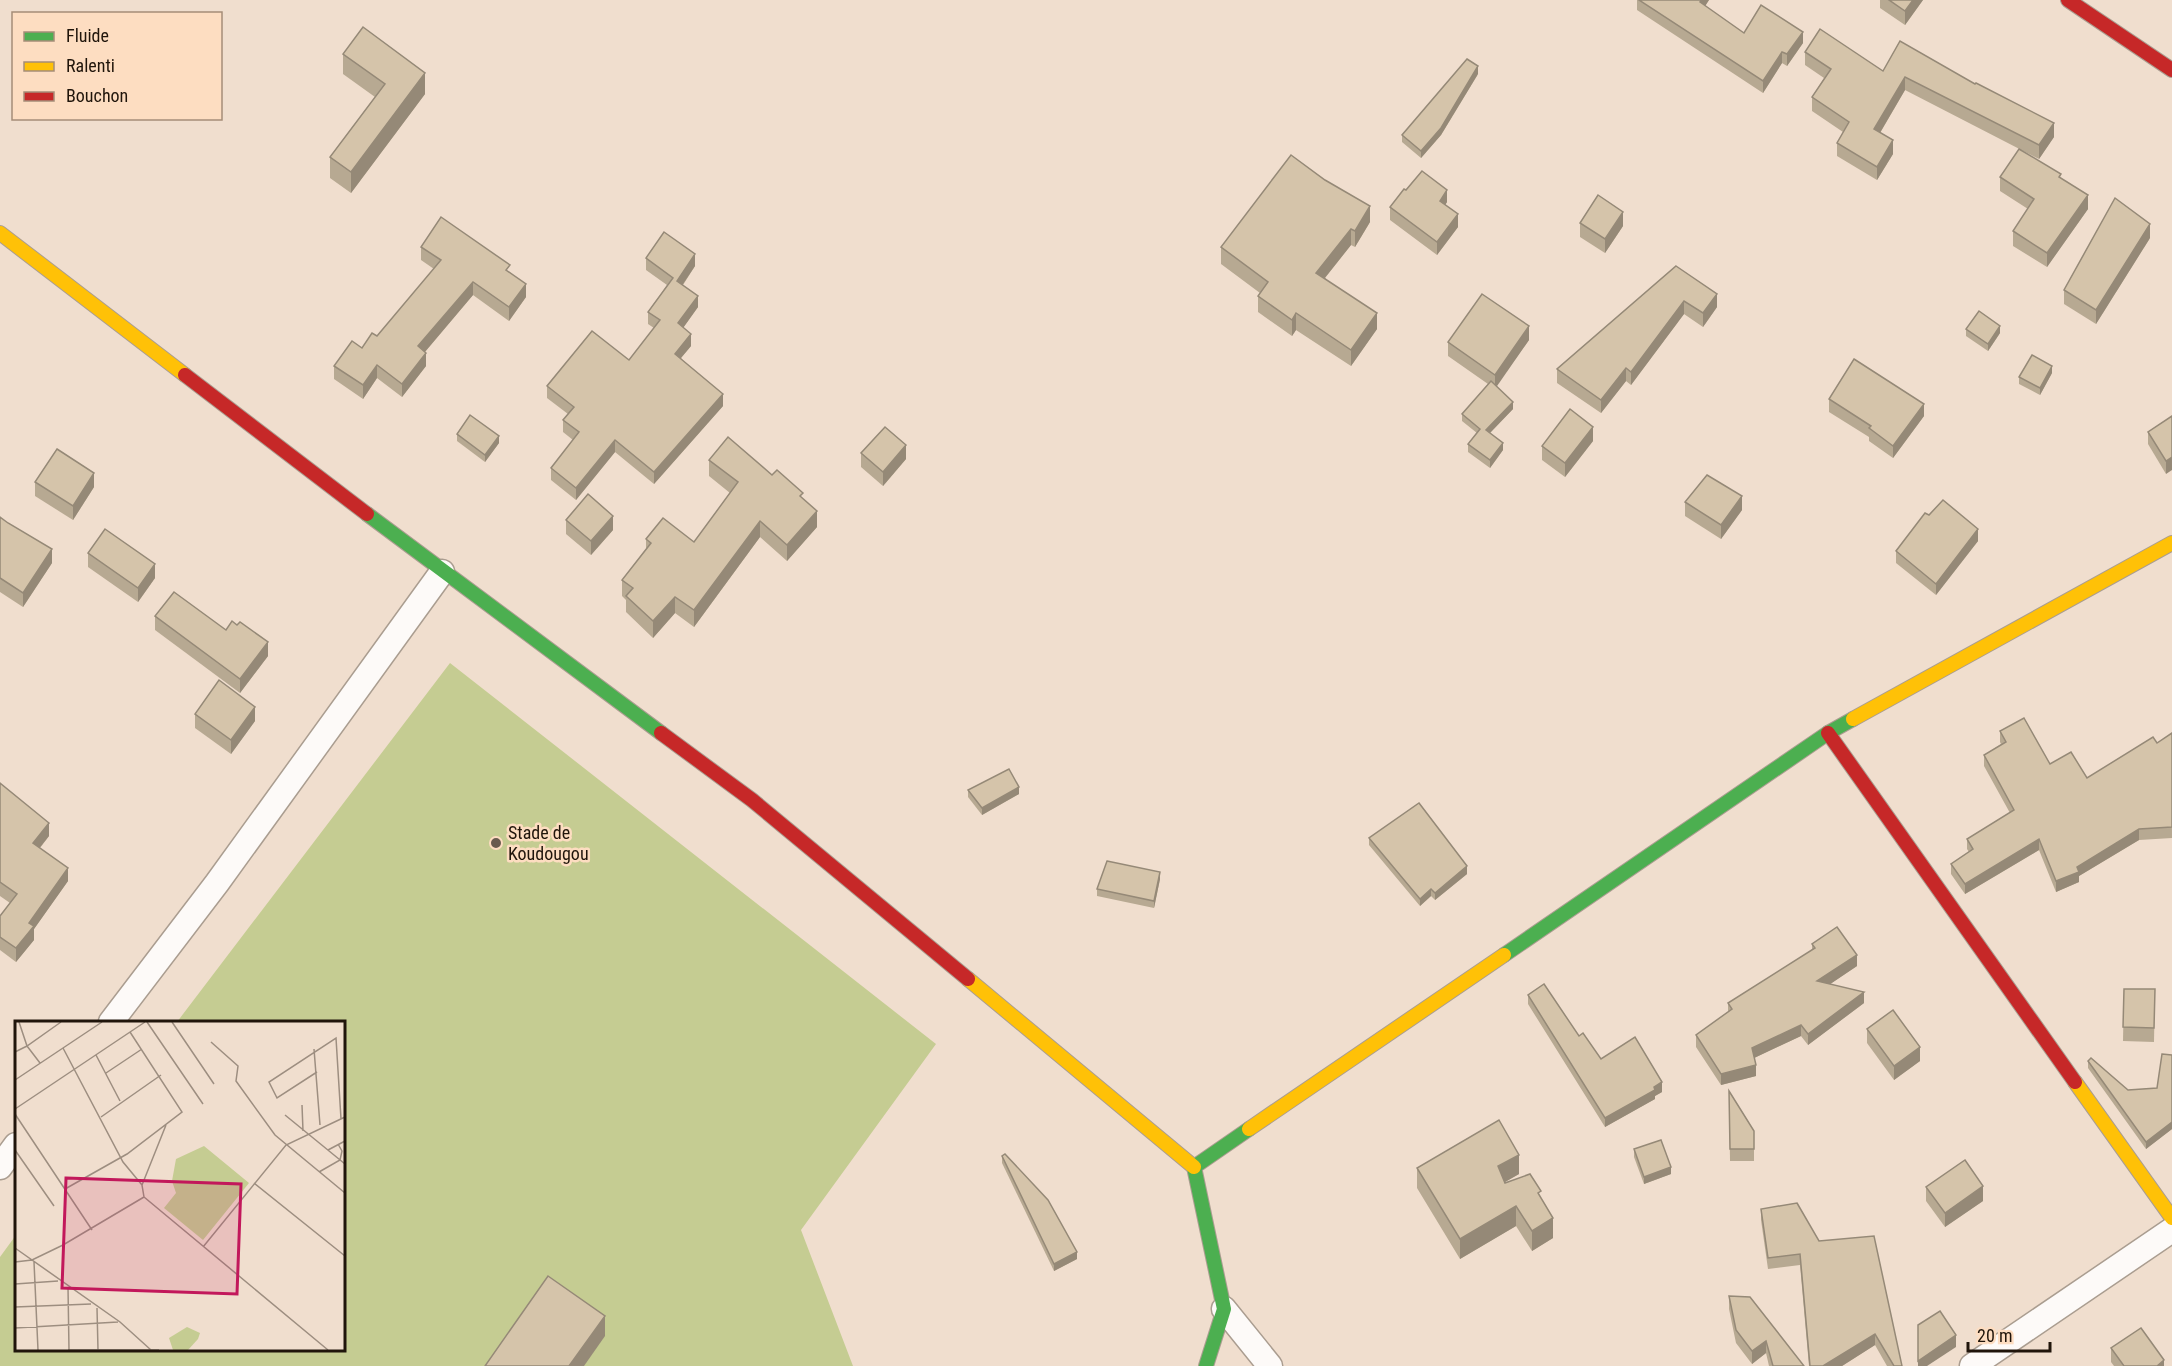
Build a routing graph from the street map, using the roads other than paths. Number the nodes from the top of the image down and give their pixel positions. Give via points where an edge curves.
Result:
1 (2068, 0) edge
2 (2099, 11) edge
3 (2172, 70) edge
4 (0, 232) edge
5 (2172, 543) edge
6 (442, 572) junction
7 (1828, 733) junction
8 (113, 1021) edge
9 (15, 1146) edge
10 (0, 1167) edge
11 (1194, 1167) junction
12 (2172, 1218) edge
13 (2172, 1230) edge
14 (1224, 1309) junction
15 (1206, 1366) edge
16 (1270, 1366) edge
17 (1972, 1366) edge

1 - 2 street
2 - 3 street
4 - 6 street
5 - 7 street
6 - 8 street via 218,883
6 - 11 street via 752,800
7 - 11 street
7 - 12 street
9 - 10 street
11 - 14 street
13 - 17 street
14 - 15 street
14 - 16 street

